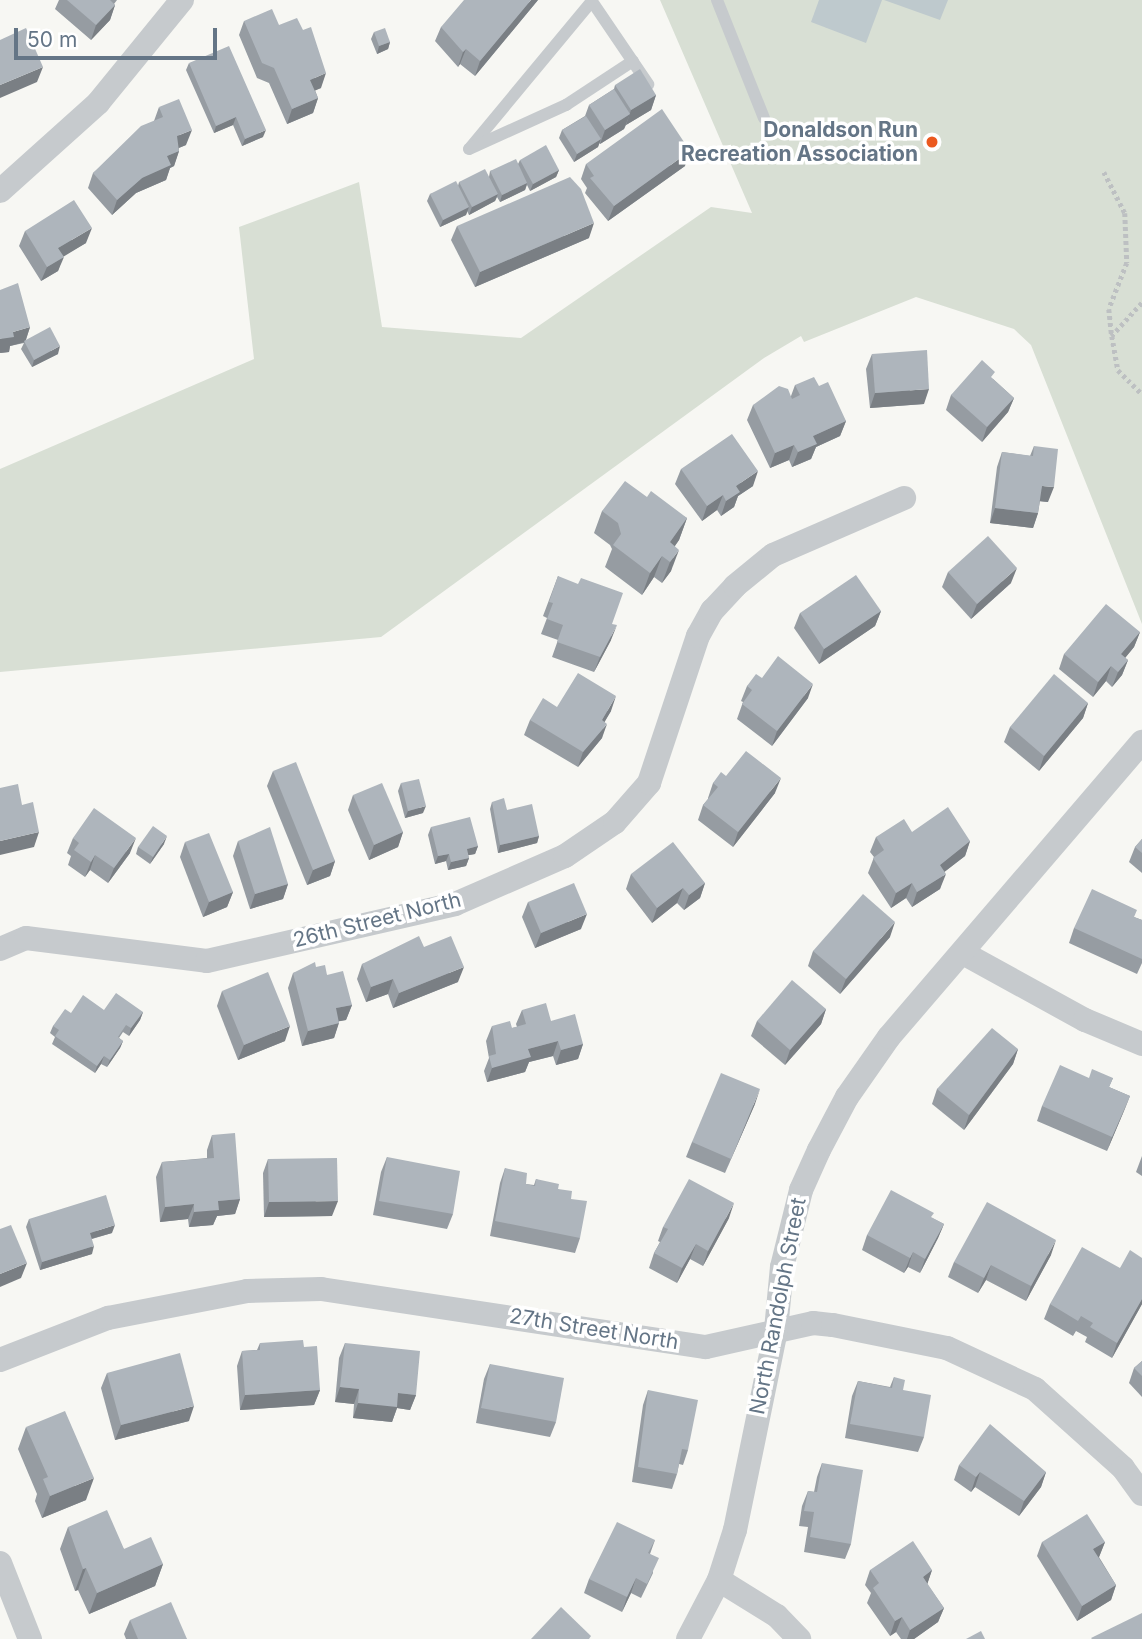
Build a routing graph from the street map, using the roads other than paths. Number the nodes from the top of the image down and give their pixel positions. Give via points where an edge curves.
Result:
1 (183, 0) edge
2 (592, 0) edge
3 (717, 0) edge
4 (633, 61) junction
5 (649, 86) edge
6 (764, 118) dead end
7 (0, 191) edge
8 (904, 498) dead end
9 (1142, 743) edge
10 (0, 949) edge
11 (963, 953) junction
12 (1142, 1044) edge
13 (776, 1330) junction
14 (0, 1360) edge
15 (1142, 1494) edge
16 (0, 1563) edge
17 (719, 1580) junction
18 (30, 1639) edge
19 (688, 1639) edge
20 (799, 1639) edge

1 - 7 street via 97,103
2 - 4 lane
2 - 4 lane via 469,149 566,105
3 - 6 lane
4 - 5 lane
8 - 10 street, 26th Street North via 774,555 735,586 712,611 698,636 649,783 615,822 565,856 455,904 207,961 26,938
9 - 11 street, North Randolph Street
11 - 12 street via 1085,1020
11 - 13 street, North Randolph Street via 889,1037 847,1097 819,1150 801,1191 782,1267
13 - 14 street, 27th Street North via 706,1347 321,1289 247,1291 108,1318
13 - 15 street, 27th Street North via 813,1323 870,1329 947,1348 989,1366 1035,1389 1076,1422
13 - 17 street, North Randolph Street via 735,1530
16 - 18 street
17 - 19 street, North Randolph Street
17 - 20 street via 777,1616

